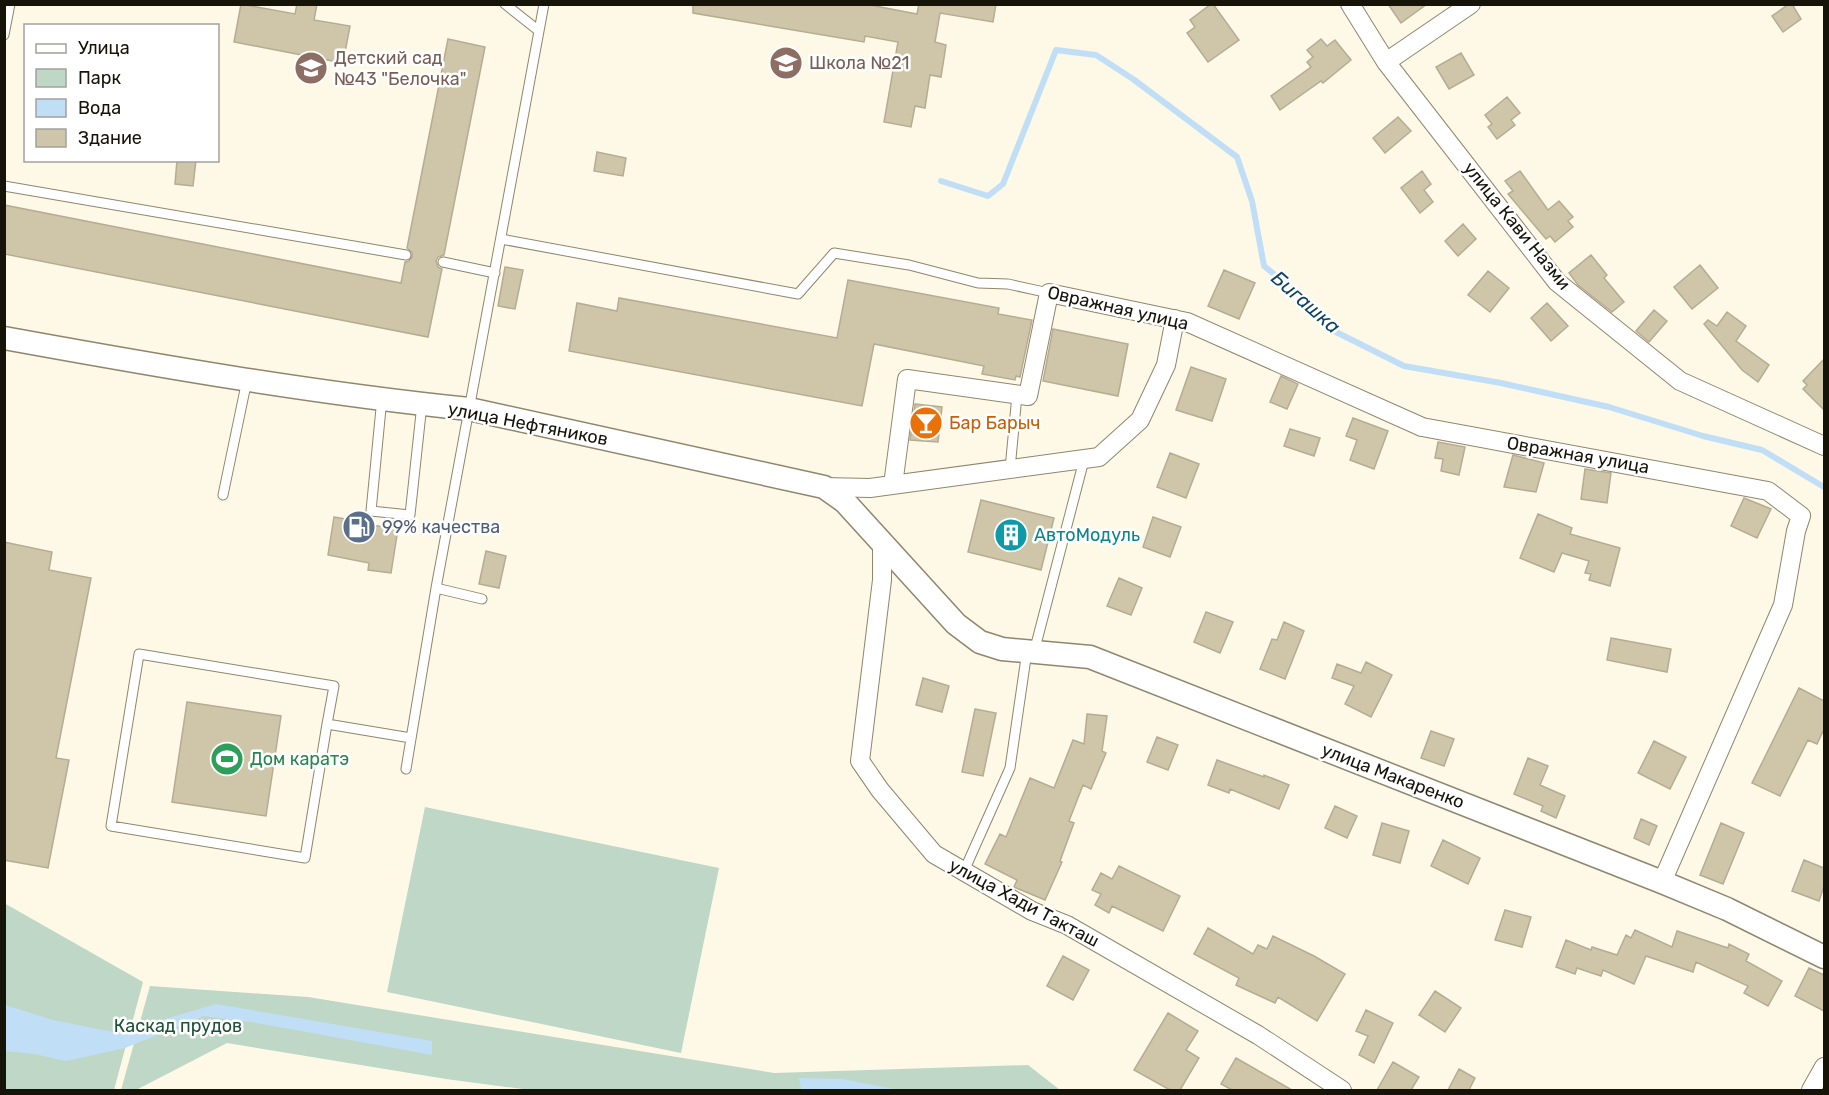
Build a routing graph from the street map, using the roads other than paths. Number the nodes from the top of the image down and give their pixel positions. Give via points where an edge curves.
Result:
1 (10, 4) edge
2 (505, 4) edge
3 (544, 4) edge
4 (1350, 4) edge
5 (1471, 4) edge
6 (539, 31) junction
7 (4, 35) edge
8 (1386, 62) junction
9 (4, 186) edge
10 (501, 240) junction
11 (406, 255) dead end
12 (443, 262) dead end
13 (495, 273) junction
14 (1049, 293) junction
15 (1175, 319) junction
16 (4, 338) edge
17 (247, 379) junction
18 (1017, 395) junction
19 (382, 398) junction
20 (422, 404) junction
21 (469, 409) junction
22 (1824, 446) edge
23 (1083, 460) junction
24 (1010, 470) junction
25 (893, 485) junction
26 (824, 487) junction
27 (223, 495) dead end
28 (882, 543) junction
29 (436, 588) junction
30 (482, 599) dead end
31 (956, 624) joint
32 (1030, 651) junction
33 (327, 724) junction
34 (411, 738) junction
35 (406, 770) dead end
36 (964, 871) junction
37 (1662, 882) junction
38 (1824, 957) edge
39 (1824, 1067) edge
40 (1342, 1090) edge
41 (1811, 1090) edge

1 - 7 lane
2 - 6 lane
3 - 6 lane
4 - 8 street, улица Кави Назми
5 - 8 street
6 - 10 lane
8 - 22 street, улица Кави Назми via 1557,282 1680,381
9 - 11 lane
10 - 13 lane
10 - 14 lane, Овражная улица via 798,294 834,254
12 - 13 lane
13 - 21 lane
14 - 15 street, Овражная улица
14 - 18 street via 1028,396
15 - 23 street via 1166,365 1140,420 1099,457
15 - 37 street, Овражная улица via 1422,427 1768,491 1801,516 1783,605
16 - 17 street, улица Нефтяников
17 - 19 street, улица Нефтяников
17 - 27 lane
18 - 24 lane
18 - 25 street via 907,379
19 - 20 street, улица Нефтяников
19 - 20 lane via 371,511 410,515
20 - 21 street, улица Нефтяников
21 - 26 street, улица Нефтяников
21 - 29 lane
23 - 24 street
23 - 32 lane
24 - 25 street
25 - 26 street
26 - 28 street, улица Нефтяников via 845,502
28 - 31 street, улица Нефтяников
28 - 36 street, улица Хади Такташ via 882,580 860,761 934,854
29 - 30 lane
29 - 34 lane
31 - 32 street, улица Макаренко via 980,642
32 - 36 lane via 1010,768
32 - 37 street, улица Макаренко via 1090,657
33 - 33 lane via 334,686 139,654 111,825 306,858
33 - 34 lane
34 - 35 lane
36 - 40 street, улица Хади Такташ via 1032,911 1067,925 1258,1035
37 - 38 street, улица Макаренко
39 - 41 street

